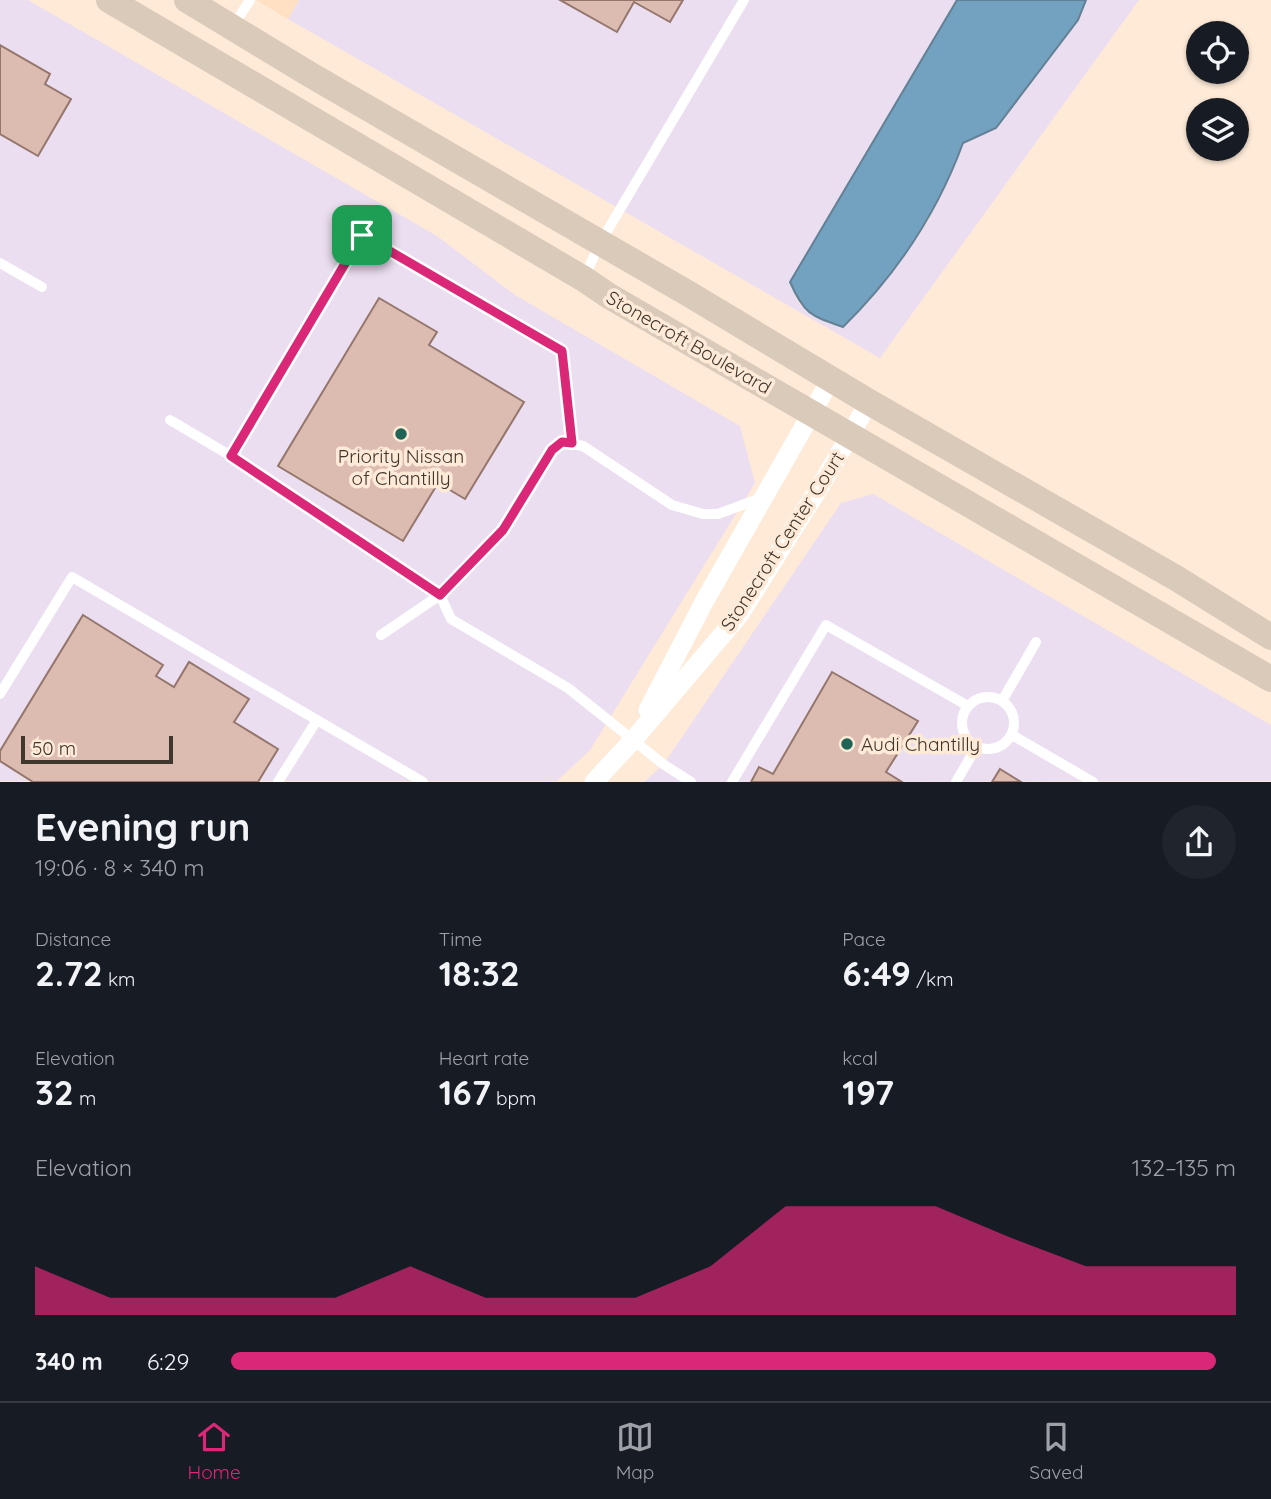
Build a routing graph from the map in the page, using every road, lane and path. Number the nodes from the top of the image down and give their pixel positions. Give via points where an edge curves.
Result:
1 (110, 0) edge
2 (187, 0) edge
3 (250, 0) edge
4 (744, 0) edge
5 (232, 27) junction
6 (600, 243) junction
7 (0, 263) edge
8 (583, 279) junction
9 (42, 287) dead end
10 (831, 379) junction
11 (869, 402) junction
12 (813, 413) junction
13 (170, 419) dead end
14 (850, 435) junction
15 (572, 443) junction
16 (231, 456) junction
17 (766, 497) junction
18 (440, 595) junction
19 (381, 635) dead end
20 (1271, 637) edge
21 (1036, 642) dead end
22 (1271, 679) edge
23 (0, 694) edge
24 (1002, 701) junction
25 (968, 706) junction
26 (317, 720) junction
27 (1012, 735) junction
28 (634, 739) junction
29 (976, 746) junction
30 (278, 782) edge
31 (423, 782) edge
32 (594, 782) edge
33 (691, 782) edge
34 (732, 782) edge
35 (956, 782) edge
36 (1093, 782) edge

1 - 8 main road, Stonecroft Boulevard
2 - 5 main road, Stonecroft Boulevard
3 - 5 lane
4 - 6 lane
5 - 6 main road, Stonecroft Boulevard
6 - 8 lane
6 - 10 main road, Stonecroft Boulevard
7 - 9 lane
8 - 12 main road, Stonecroft Boulevard
10 - 11 main road, Stonecroft Boulevard
10 - 12 street, Stonecroft Center Court
11 - 14 street, Stonecroft Center Court
11 - 20 main road, Stonecroft Boulevard
12 - 14 main road, Stonecroft Boulevard
12 - 17 street, Stonecroft Center Court
13 - 16 lane
14 - 22 main road, Stonecroft Boulevard
14 - 28 street, Stonecroft Center Court via 740,614
15 - 16 lane via 562,351 362,235
15 - 17 lane via 672,505 703,514 718,514
15 - 18 lane via 562,442 552,450 503,530
16 - 18 lane
17 - 28 street, Stonecroft Center Court via 704,602
18 - 19 lane
18 - 28 lane via 451,619 568,688
21 - 24 lane
23 - 26 lane via 72,577
24 - 25 lane via 979,698
24 - 27 lane via 1012,712
25 - 29 lane via 963,730
25 - 34 lane via 826,625
26 - 30 lane
26 - 31 lane
27 - 29 lane via 999,747
27 - 36 lane
28 - 32 street, Stonecroft Center Court
28 - 33 lane
29 - 35 lane

